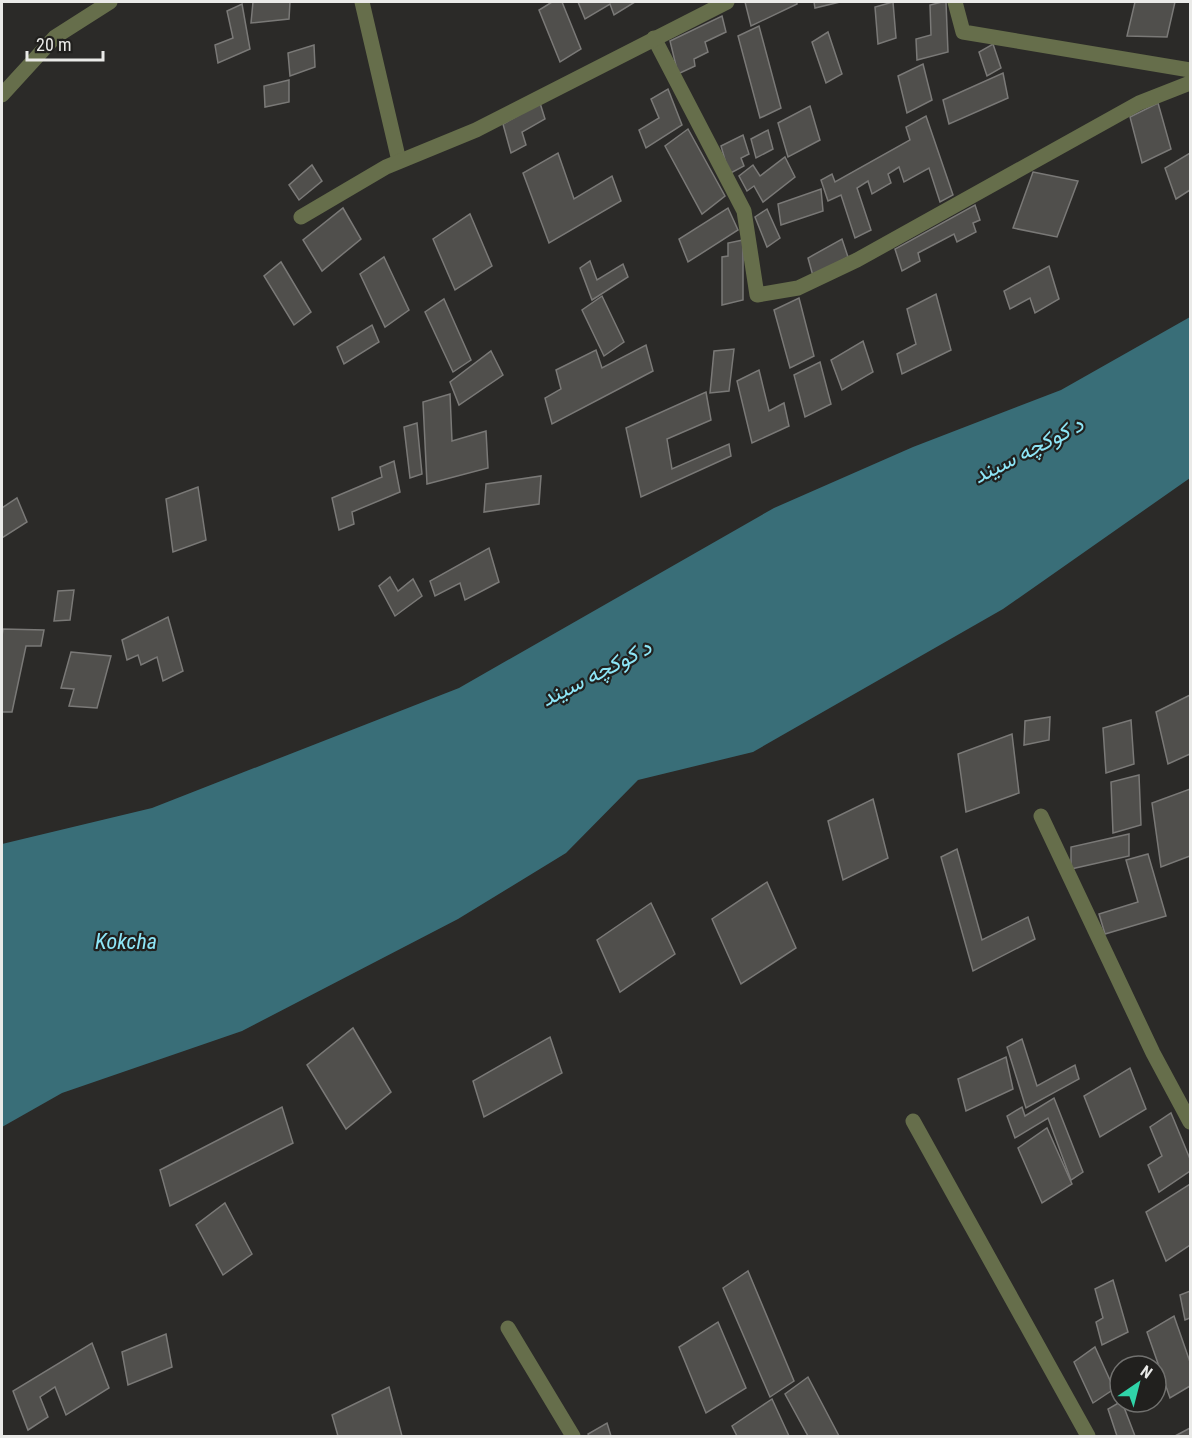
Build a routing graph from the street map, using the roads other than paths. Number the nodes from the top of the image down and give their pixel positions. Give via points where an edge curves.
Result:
1 (110, 2) edge
2 (362, 2) edge
3 (727, 2) edge
4 (955, 2) edge
5 (654, 38) junction
6 (1191, 70) edge
7 (1191, 83) edge
8 (2, 95) edge
9 (399, 161) junction
10 (301, 217) dead end
11 (1041, 816) dead end
12 (913, 1121) dead end
13 (1191, 1122) edge
14 (508, 1328) dead end
15 (573, 1437) edge
16 (1088, 1437) edge

1 - 8 street via 55,37
2 - 9 street
3 - 5 street
4 - 6 street via 963,33
5 - 7 street via 744,211 757,295 798,288 857,260 1138,103
5 - 9 street via 476,130
9 - 10 street
11 - 13 street via 1153,1053
12 - 16 street
14 - 15 street

